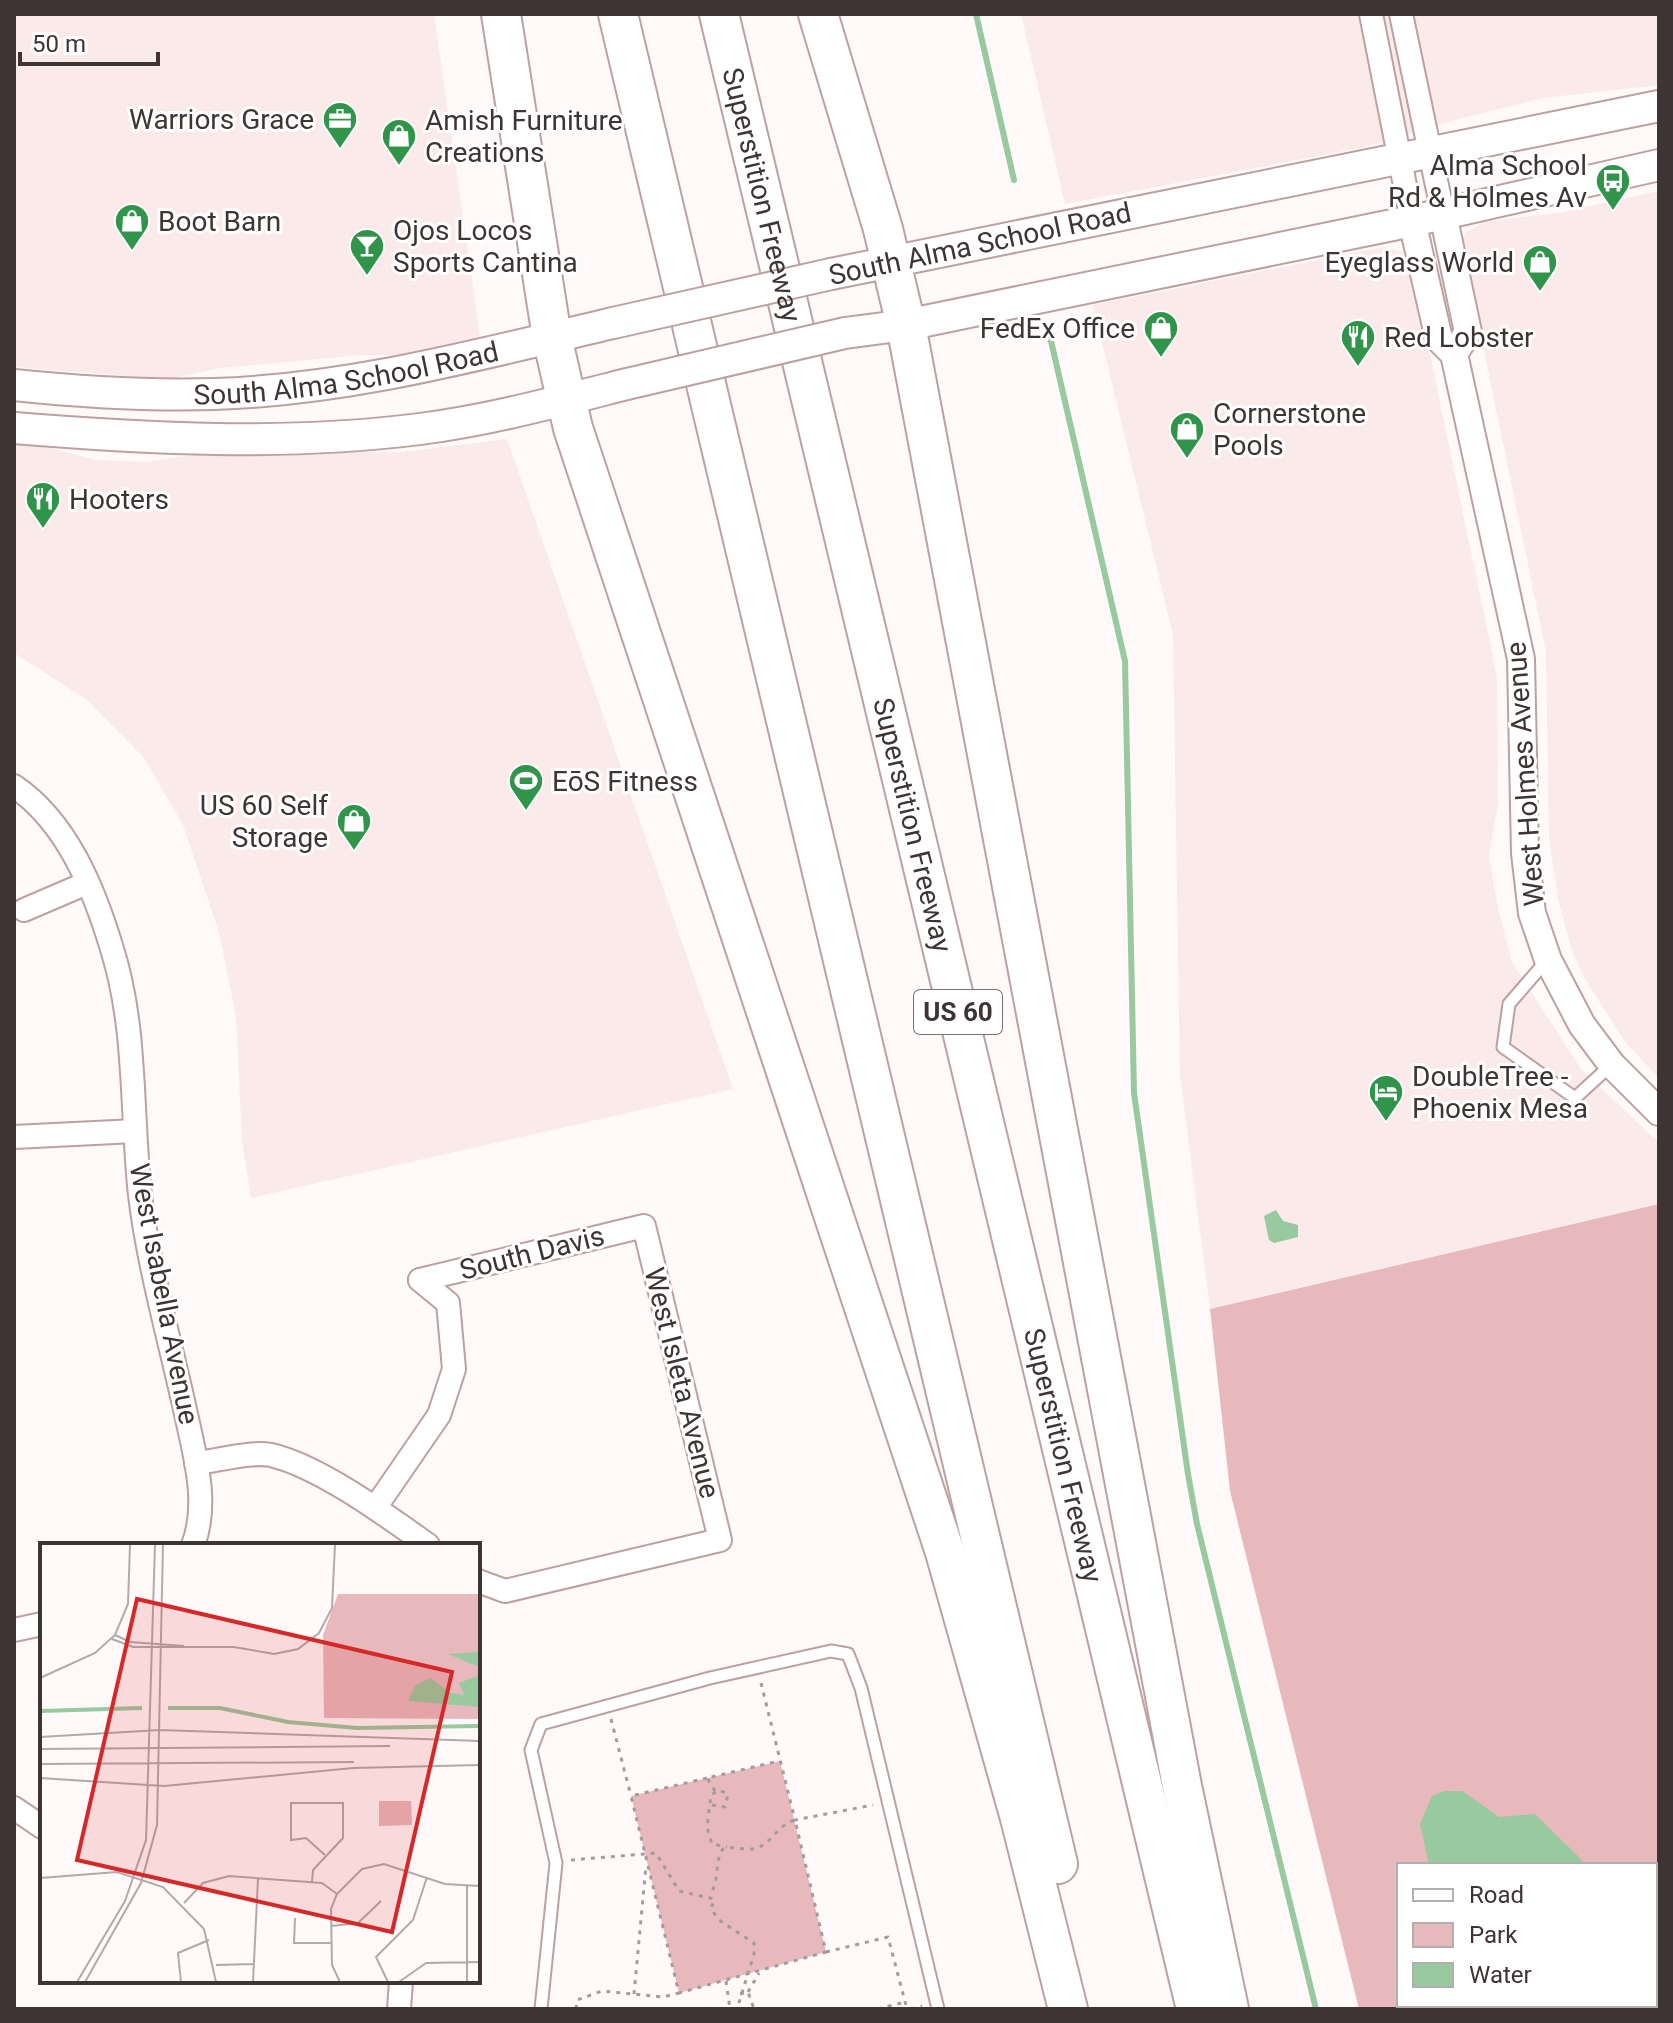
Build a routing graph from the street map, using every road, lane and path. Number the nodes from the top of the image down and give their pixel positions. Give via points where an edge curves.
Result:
1 (501, 14) edge
2 (618, 14) edge
3 (719, 14) edge
4 (818, 14) edge
5 (1371, 14) edge
6 (1401, 14) edge
7 (1659, 106) edge
8 (1430, 153) junction
9 (1399, 159) junction
10 (1659, 165) edge
11 (1443, 214) junction
12 (1412, 221) junction
13 (890, 261) junction
14 (906, 325) junction
15 (552, 337) junction
16 (1454, 354) junction
17 (14, 385) edge
18 (568, 399) junction
19 (14, 428) edge
20 (14, 786) edge
21 (87, 883) junction
22 (24, 910) dead end
23 (1548, 960) junction
24 (1612, 1065) junction
25 (1659, 1112) edge
26 (135, 1131) junction
27 (14, 1137) edge
28 (644, 1226) joint
29 (196, 1463) junction
30 (375, 1508) junction
31 (194, 1543) edge
32 (425, 1543) edge
33 (480, 1582) edge
34 (40, 1624) edge
35 (14, 1630) edge
36 (757, 1667) junction
37 (608, 1706) junction
38 (780, 1761) junction
39 (707, 1778) junction
40 (715, 1791) junction
41 (631, 1796) junction
42 (888, 1802) junction
43 (712, 1805) junction
44 (14, 1808) edge
45 (795, 1820) junction
46 (40, 1826) edge
47 (727, 1847) junction
48 (644, 1853) junction
49 (647, 1862) junction
50 (556, 1863) junction
51 (710, 1895) junction
52 (760, 1941) dead end
53 (754, 1943) junction
54 (826, 1952) junction
55 (760, 1971) junction
56 (745, 1976) junction
57 (726, 1981) junction
58 (401, 1983) edge
59 (748, 1992) junction
60 (679, 1993) junction
61 (634, 1994) junction
62 (740, 1994) junction
63 (905, 2002) junction
64 (399, 2009) edge
65 (541, 2009) edge
66 (576, 2009) edge
67 (730, 2009) edge
68 (737, 2009) edge
69 (754, 2009) edge
70 (878, 2009) edge
71 (907, 2009) edge
72 (938, 2009) edge
73 (1068, 2009) edge
74 (1093, 2009) edge
75 (1196, 2009) edge
76 (1229, 2009) edge

1 - 15 highway
2 - 74 highway
3 - 75 highway, Superstition Freeway / US 60
4 - 13 highway
5 - 9 street, West Holmes Avenue
6 - 8 street, West Holmes Avenue
7 - 8 main road, South Alma School Road
8 - 9 main road, South Alma School Road
8 - 11 street, West Holmes Avenue
9 - 12 street, West Holmes Avenue
9 - 13 main road, South Alma School Road
10 - 11 main road, South Alma School Road
11 - 12 main road, South Alma School Road
11 - 16 street, West Holmes Avenue via 1468,332
12 - 14 main road, South Alma School Road
12 - 16 street, West Holmes Avenue via 1439,339
13 - 14 highway
13 - 15 main road, South Alma School Road, bridge
14 - 18 main road, South Alma School Road, bridge via 845,333
14 - 76 highway via 1182,1786
15 - 17 main road, South Alma School Road via 423,368 217,394 110,395
15 - 18 highway
16 - 23 street, West Holmes Avenue via 1521,659 1526,867 1532,913
18 - 19 main road, South Alma School Road via 421,429 324,436 135,438
18 - 73 highway via 578,443 945,1552
20 - 21 street, West Isabella Avenue via 32,798 61,832
21 - 22 street
21 - 26 street, West Isabella Avenue via 112,949 129,1018
23 - 24 street, West Holmes Avenue via 1582,1025
23 - 24 lane via 1509,1004 1503,1047 1575,1098
24 - 25 street, West Holmes Avenue
26 - 27 street
26 - 29 street, West Isabella Avenue via 140,1198
28 - 30 street, South Davis via 420,1280 448,1303 454,1369 439,1415
28 - 33 street, West Isleta Avenue via 720,1540 505,1591
29 - 30 street via 269,1455
29 - 31 street, West Isabella Avenue via 201,1524
30 - 32 street
34 - 35 street
36 - 37 lane
36 - 38 path
36 - 42 lane via 831,1651 848,1654
37 - 41 path
37 - 50 lane via 541,1724 531,1750
38 - 39 path
38 - 45 path
39 - 40 path
39 - 41 path
40 - 43 path
40 - 43 path via 728,1794 728,1803 721,1809
41 - 48 path
42 - 45 path
42 - 72 lane
43 - 47 path via 708,1836 712,1844
44 - 46 street
45 - 47 path via 778,1827 754,1849
45 - 54 path
47 - 51 path via 719,1854 718,1878
48 - 49 path
48 - 50 path
48 - 51 path via 662,1859 679,1891
49 - 60 path
49 - 61 path
50 - 65 lane
51 - 53 path via 719,1920
52 - 53 path
53 - 56 path
54 - 55 path
54 - 63 path via 888,1937
55 - 56 path
55 - 59 path
56 - 57 path
56 - 62 path
57 - 60 path
57 - 67 path
58 - 64 street
59 - 62 path
59 - 69 path
60 - 61 path
61 - 66 path via 602,1991 577,2000
62 - 68 path
63 - 70 path
63 - 71 path

